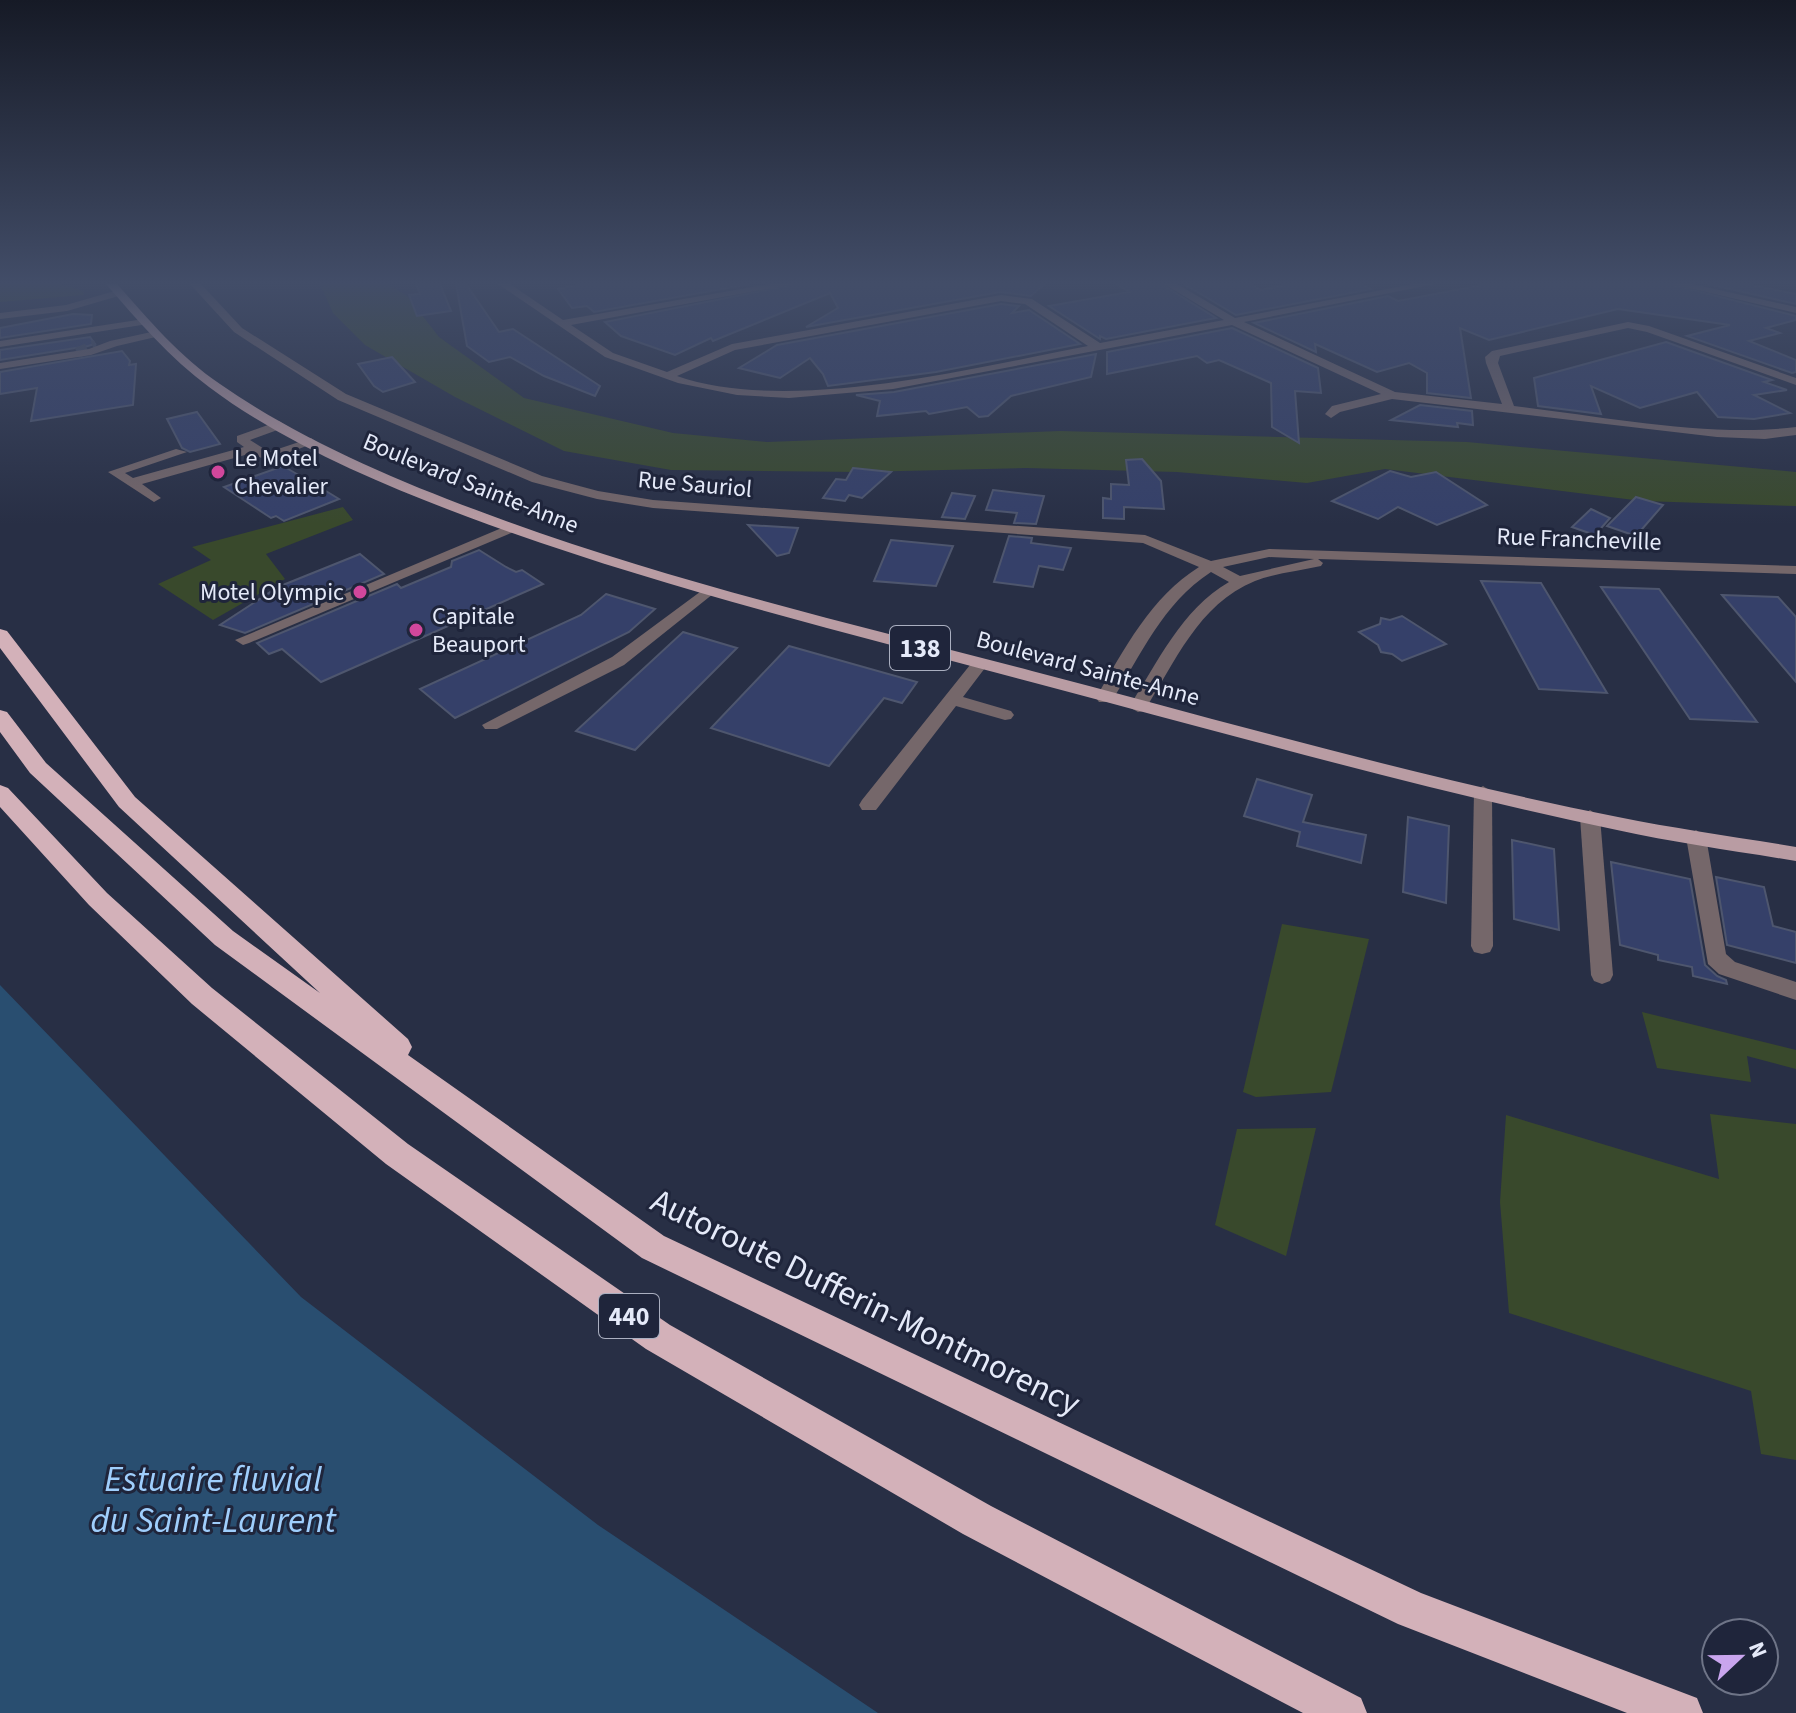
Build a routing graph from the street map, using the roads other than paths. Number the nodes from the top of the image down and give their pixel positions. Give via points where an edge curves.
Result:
1 (190, 364) edge
2 (291, 364) edge
3 (634, 364) edge
4 (694, 364) edge
5 (1005, 364) edge
6 (1325, 364) edge
7 (1492, 364) edge
8 (1746, 364) edge
9 (667, 376) junction
10 (1796, 382) edge
11 (1392, 395) junction
12 (1509, 408) junction
13 (1331, 414) dead end
14 (279, 425) junction
15 (1796, 431) edge
16 (311, 442) junction
17 (254, 448) junction
18 (181, 452) dead end
19 (131, 483) junction
20 (154, 498) dead end
21 (511, 528) junction
22 (1360, 555) junction
23 (1211, 566) junction
24 (1796, 570) edge
25 (1239, 582) junction
26 (708, 591) junction
27 (0, 635) edge
28 (243, 640) dead end
29 (980, 664) junction
30 (1105, 698) junction
31 (953, 699) junction
32 (1138, 707) junction
33 (1005, 715) dead end
34 (0, 717) edge
35 (491, 725) dead end
36 (1483, 792) junction
37 (0, 793) edge
38 (869, 805) dead end
39 (1590, 817) junction
40 (1696, 837) junction
41 (1796, 854) edge
42 (1482, 946) dead end
43 (1602, 975) dead end
44 (1796, 991) edge
45 (489, 1129) junction
46 (1346, 1713) edge
47 (1682, 1713) edge

1 - 14 main road, Boulevard Sainte-Anne / 138 via 215,386
2 - 23 street, Rue Sauriol via 342,397 537,479 597,495 653,504 1145,539
3 - 9 street
4 - 9 street
5 - 9 street via 893,386 789,394 737,391
6 - 11 street
7 - 12 street
8 - 10 street
11 - 12 street
11 - 13 street
12 - 15 street via 1717,433
14 - 16 main road, Boulevard Sainte-Anne / 138
14 - 17 street via 241,439
16 - 17 street via 267,457
16 - 21 main road, Boulevard Sainte-Anne / 138 via 433,499
17 - 19 street
18 - 19 street via 115,472
19 - 20 street
21 - 26 main road, Boulevard Sainte-Anne / 138
21 - 28 street
22 - 23 street, Rue Francheville via 1269,553
22 - 24 street, Rue Francheville
22 - 25 street, Rue Francheville
23 - 25 street, Rue Sauriol
23 - 30 street, Rue Francheville via 1190,580 1152,621
25 - 32 street, Rue Francheville via 1186,630
26 - 29 main road, Boulevard Sainte-Anne / 138
26 - 35 street via 618,661
27 - 45 highway via 127,802
29 - 30 main road, Boulevard Sainte-Anne / 138
29 - 31 street
30 - 32 main road, Boulevard Sainte-Anne / 138
31 - 33 street
31 - 38 street
32 - 36 main road, Boulevard Sainte-Anne / 138
34 - 45 highway, Autoroute Dufferin-Montmorency / 440 via 38,768 224,938
36 - 39 main road, Boulevard Sainte-Anne / 138
36 - 42 street
37 - 46 highway, 440 via 98,899 202,996 397,1154 658,1337 977,1520
39 - 40 main road, Boulevard Sainte-Anne / 138
39 - 43 street
40 - 41 main road, Boulevard Sainte-Anne / 138
40 - 44 street via 1716,958 1727,968
45 - 47 highway, Autoroute Dufferin-Montmorency / 440 via 653,1247 1412,1610

